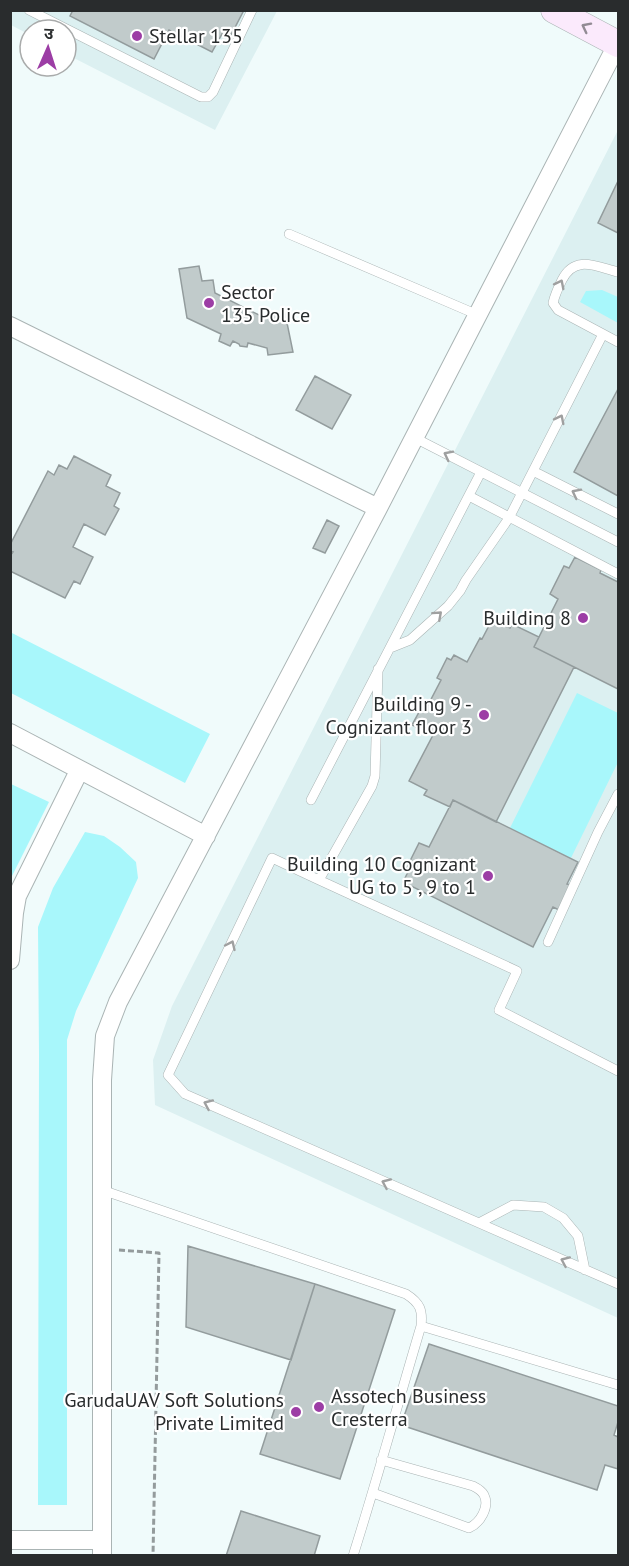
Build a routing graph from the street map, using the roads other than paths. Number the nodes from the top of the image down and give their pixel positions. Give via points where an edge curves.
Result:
1 (29, 10) edge
2 (252, 10) edge
3 (554, 10) edge
4 (618, 43) edge
5 (289, 234) dead end
6 (618, 272) edge
7 (478, 315) junction
8 (10, 326) edge
9 (603, 334) junction
10 (618, 342) edge
11 (415, 438) junction
12 (533, 471) junction
13 (481, 472) junction
14 (522, 493) junction
15 (469, 496) junction
16 (378, 508) junction
17 (618, 514) edge
18 (509, 518) junction
19 (618, 542) edge
20 (618, 574) edge
21 (390, 648) junction
22 (378, 669) junction
23 (10, 733) edge
24 (80, 771) junction
25 (618, 794) edge
26 (311, 800) dead end
27 (206, 836) junction
28 (319, 880) junction
29 (548, 942) dead end
30 (10, 960) edge
31 (618, 1071) edge
32 (102, 1190) junction
33 (479, 1223) junction
34 (585, 1270) junction
35 (618, 1284) edge
36 (421, 1326) junction
37 (618, 1385) edge
38 (381, 1460) junction
39 (373, 1493) junction
40 (12, 1545) edge
41 (102, 1548) edge
42 (353, 1556) edge

1 - 2 lane via 201,97 213,92
4 -> 3 street
4 - 7 street
5 - 7 lane
9 -> 6 lane via 558,310 555,293 566,272 574,266 595,265
7 - 11 street
8 - 16 street
9 - 10 lane
12 -> 9 lane
13 -> 11 lane
11 - 16 street
12 - 14 lane
17 -> 12 lane
13 - 14 lane
13 - 15 lane
14 - 18 lane
14 - 19 lane
15 - 18 lane
15 - 21 lane
16 - 27 street
18 - 20 lane
21 -> 18 lane via 410,640 448,606
21 - 22 lane
22 - 26 lane
22 - 28 lane via 375,776
23 - 24 street
24 - 27 street
24 - 30 street via 17,896
25 - 29 lane
27 - 32 street via 118,1002 105,1036
28 - 31 lane via 517,972 499,1010
33 -> 28 lane via 185,1094 168,1076 272,858
32 - 36 lane via 406,1294 420,1307
32 - 41 street
34 -> 33 lane
33 - 34 lane via 513,1205 544,1207 563,1218 578,1236
34 - 35 lane
36 - 37 lane
36 - 38 lane
38 - 39 lane
38 - 39 lane via 473,1486 485,1497 486,1507 477,1524 469,1528
39 - 42 lane
40 - 41 street

